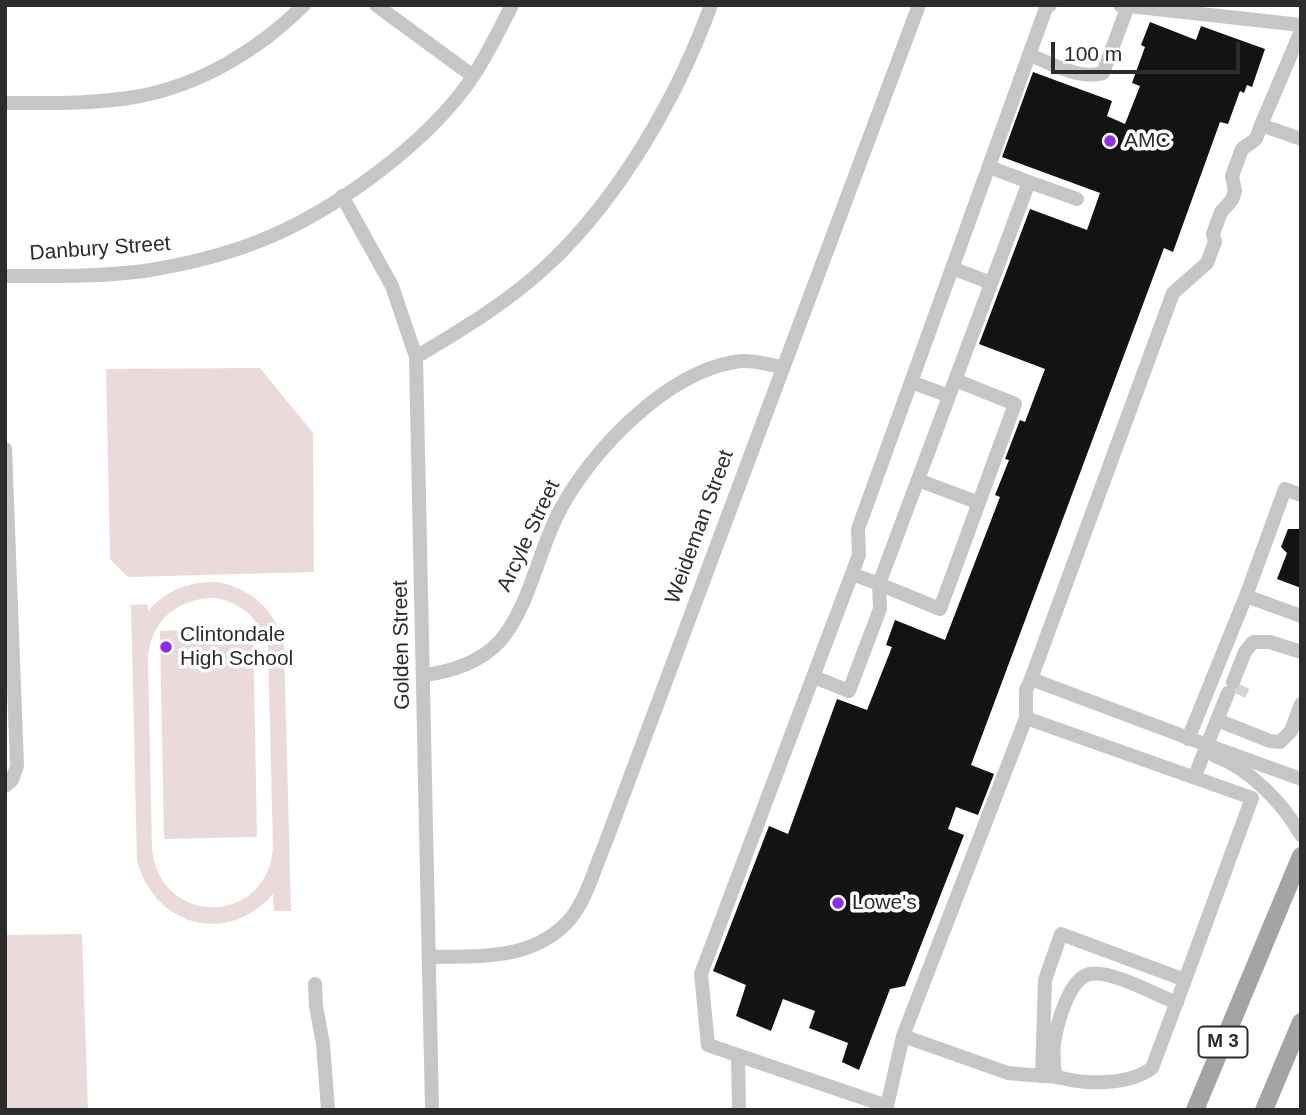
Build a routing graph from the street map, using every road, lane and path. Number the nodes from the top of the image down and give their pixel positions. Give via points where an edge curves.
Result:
1 (304, 5) edge
2 (376, 5) edge
3 (512, 5) edge
4 (711, 5) edge
5 (919, 5) edge
6 (1050, 5) edge
7 (1120, 5) edge
8 (1128, 6) edge
9 (1301, 25) edge
10 (1301, 31) edge
11 (1029, 55) junction
12 (473, 76) junction
13 (5, 103) edge
14 (1261, 125) junction
15 (1301, 139) edge
16 (989, 167) junction
17 (1029, 181) junction
18 (342, 196) junction
19 (1077, 200) dead end
20 (952, 268) junction
21 (5, 276) edge
22 (991, 283) junction
23 (416, 358) junction
24 (782, 367) junction
25 (955, 380) junction
26 (911, 382) junction
27 (949, 396) junction
28 (5, 449) edge
29 (918, 480) junction
30 (1301, 495) edge
31 (979, 503) junction
32 (852, 574) junction
33 (879, 584) junction
34 (1246, 596) junction
35 (1301, 616) edge
36 (1231, 632) junction
37 (1254, 642) junction
38 (1301, 652) edge
39 (424, 675) junction
40 (814, 677) junction
41 (1031, 679) junction
42 (1301, 704) edge
43 (1026, 718) junction
44 (1217, 720) junction
45 (1188, 739) junction
46 (1205, 749) junction
47 (1195, 776) junction
48 (1301, 779) edge
49 (5, 786) edge
50 (1301, 835) edge
51 (1301, 856) edge
52 (429, 957) junction
53 (1185, 980) junction
54 (315, 984) dead end
55 (1177, 1003) junction
56 (1299, 1030) edge
57 (903, 1036) junction
58 (738, 1055) junction
59 (1049, 1075) junction
60 (887, 1108) edge
61 (328, 1110) edge
62 (432, 1110) edge
63 (739, 1110) edge
64 (1195, 1110) edge
65 (1265, 1110) edge

1 - 13 street via 242,55 169,88 136,97
2 - 12 street
3 - 12 street, Danbury Street
4 - 23 street via 667,102 592,216 552,261 516,292
5 - 24 street, Weideman Street
6 - 11 street
7 - 8 street
8 - 9 street
8 - 11 street via 1103,73 1080,74
10 - 14 street
11 - 16 street
12 - 18 street, Danbury Street via 427,130
14 - 15 street
14 - 41 street via 1256,139 1242,149 1233,176 1235,191 1221,212 1207,263 1173,293
16 - 17 street
16 - 20 street
17 - 19 street
17 - 22 street
18 - 21 street, Danbury Street via 259,242 208,258 142,271
18 - 23 street, Golden Street via 392,286
20 - 22 street
20 - 26 street
22 - 25 street
23 - 39 street, Golden Street
24 - 39 street, Arcyle Street via 736,362 713,368 685,380 625,426 566,499 512,623 499,642 480,658
24 - 52 street, Weideman Street via 605,844 571,918 534,946 511,954
25 - 27 street
25 - 31 street via 1015,404
26 - 27 street
26 - 32 street via 858,529 859,555
27 - 29 street
28 - 49 street via 17,766
29 - 31 street
29 - 33 street
30 - 34 street via 1285,489
31 - 33 street via 940,609
32 - 33 street
32 - 40 street
33 - 40 street via 880,609 849,691
34 - 35 street
34 - 36 street
36 - 37 street
36 - 45 street
37 - 38 street
37 - 44 street via 1245,652
39 - 52 street, Golden Street
40 - 58 street via 701,974 708,1045
41 - 43 street via 1026,690
41 - 45 street
42 - 44 street via 1291,731 1280,742
43 - 47 street
43 - 57 street
44 - 46 street
45 - 46 street
46 - 47 street
46 - 48 street
46 - 50 street via 1248,774
47 - 53 street via 1252,798
51 - 64 main road, M 3
52 - 62 street, Golden Street
53 - 55 street
53 - 59 street via 1061,934 1045,980
54 - 61 street
55 - 59 street via 1152,1068 1141,1076 1086,1082
55 - 59 street via 1107,975 1082,978 1068,994
56 - 65 main road
57 - 59 street via 1008,1073
57 - 60 street
58 - 60 street
58 - 63 street

